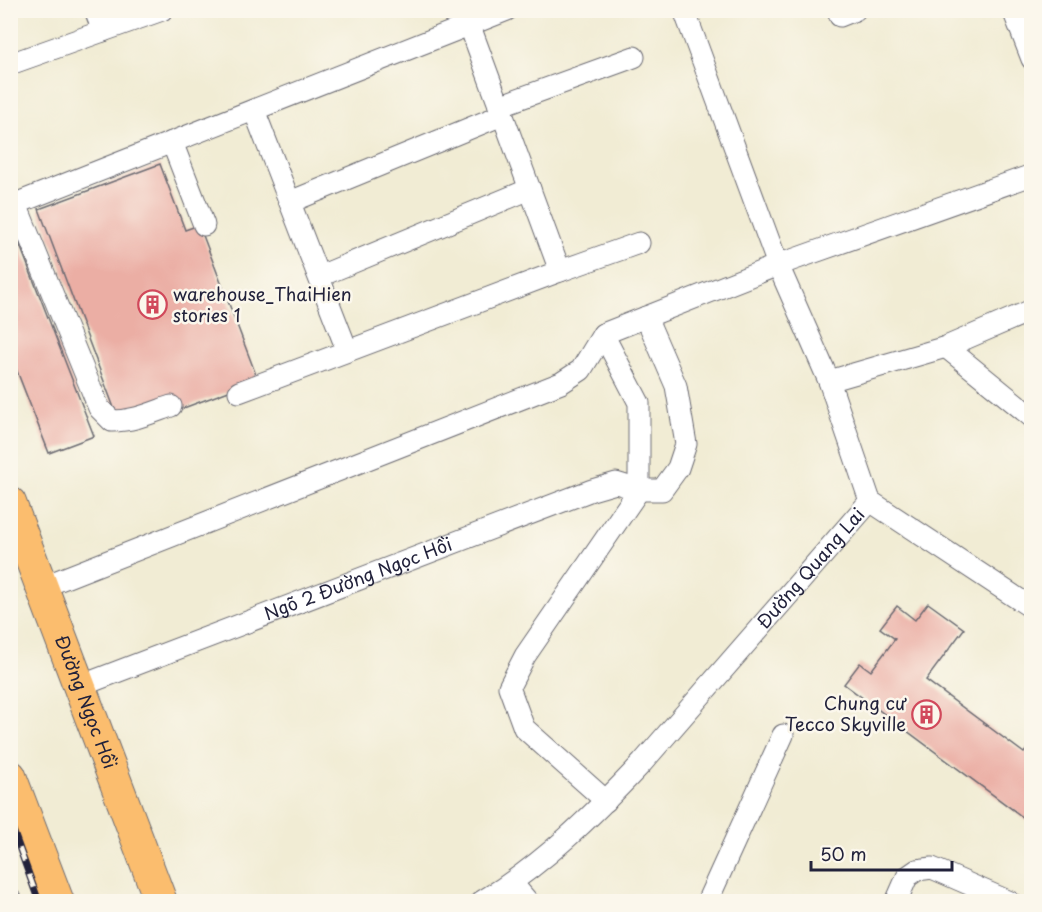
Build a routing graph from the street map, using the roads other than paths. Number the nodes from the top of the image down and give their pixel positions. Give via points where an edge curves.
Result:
1 (95, 10) edge
2 (162, 10) edge
3 (507, 10) edge
4 (684, 10) edge
5 (838, 10) edge
6 (855, 10) edge
7 (1013, 10) edge
8 (467, 18) edge
9 (103, 31) junction
10 (634, 57) dead end
11 (1032, 59) edge
12 (10, 64) edge
13 (254, 110) junction
14 (501, 111) junction
15 (172, 142) junction
16 (1032, 175) edge
17 (530, 189) junction
18 (290, 202) junction
19 (13, 205) edge
20 (204, 225) dead end
21 (639, 243) dead end
22 (778, 265) junction
23 (560, 271) junction
24 (320, 276) junction
25 (1032, 310) edge
26 (646, 317) junction
27 (603, 334) junction
28 (946, 347) junction
29 (347, 350) junction
30 (829, 381) junction
31 (239, 392) dead end
32 (171, 406) dead end
33 (1029, 407) edge
34 (639, 490) junction
35 (870, 501) junction
36 (10, 503) edge
37 (42, 586) junction
38 (1031, 605) edge
39 (80, 686) junction
40 (783, 735) dead end
41 (12, 787) edge
42 (606, 801) junction
43 (512, 883) junction
44 (58, 902) edge
45 (161, 902) edge
46 (481, 902) edge
47 (528, 902) edge
48 (707, 902) edge
49 (896, 902) edge
50 (1010, 902) edge

1 - 9 street
2 - 9 street
3 - 8 street
4 - 22 street, Đường Quang Lai
5 - 6 street via 840,16
7 - 11 street
8 - 13 street
8 - 14 street
9 - 12 street
10 - 14 street
13 - 15 street
13 - 18 street
14 - 17 street
14 - 18 street
15 - 19 street
15 - 20 street
16 - 22 street
17 - 23 street
17 - 24 street
18 - 24 street
19 - 32 street via 99,408 112,421 122,421
21 - 23 street
22 - 26 street
22 - 30 street, Đường Quang Lai
23 - 29 street
24 - 29 street
25 - 28 street
26 - 27 street
26 - 34 street via 676,386 686,444 678,468 662,490
27 - 34 street via 639,403
27 - 37 street via 581,370 561,383
28 - 30 street
28 - 33 street
29 - 31 street
30 - 35 street, Đường Quang Lai
34 - 39 street, Ngõ 2 Đường Ngọc Hồi via 616,483 592,490
34 - 42 street via 525,656 509,687 524,728
35 - 38 street
35 - 42 street, Đường Quang Lai
36 - 37 highway, Đường Ngọc Hồi
37 - 39 highway, Đường Ngọc Hồi
39 - 45 highway, Đường Ngọc Hồi
40 - 48 street
41 - 44 highway
42 - 43 street, Đường Quang Lai
43 - 46 street, Đường Quang Lai
43 - 47 street
49 - 50 street via 908,877 918,870 932,868

